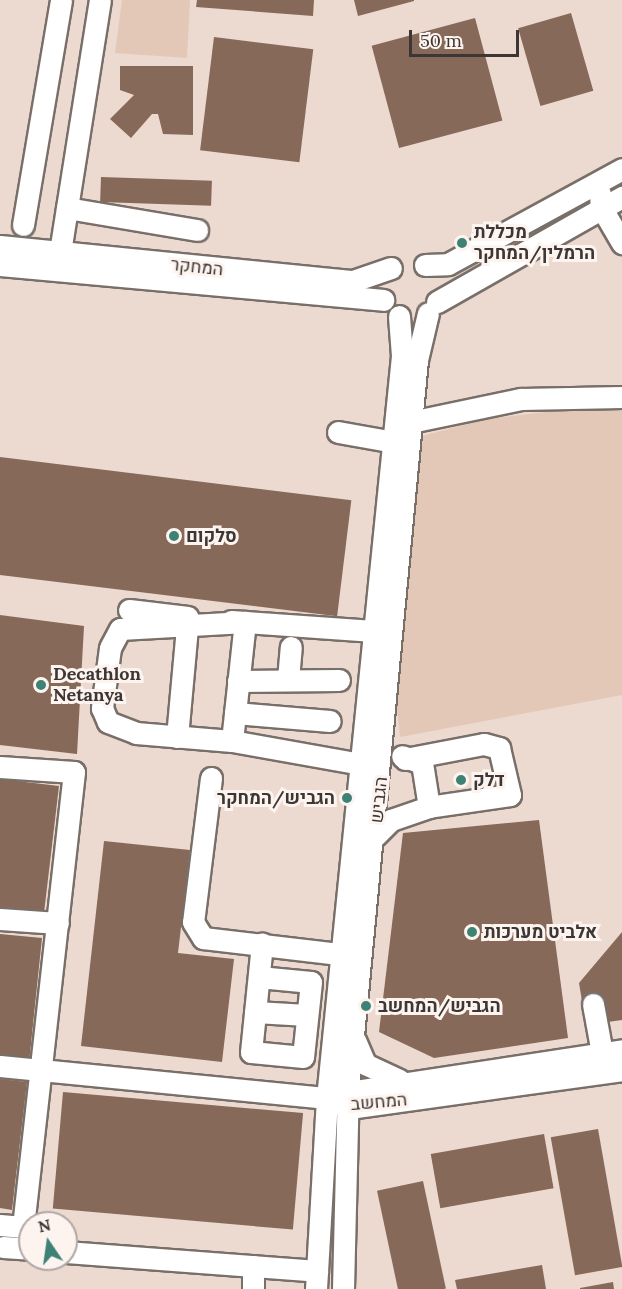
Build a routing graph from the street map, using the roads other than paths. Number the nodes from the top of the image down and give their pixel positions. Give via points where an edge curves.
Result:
1 (61, 0) edge
2 (100, 0) edge
3 (622, 169) edge
4 (599, 182) junction
5 (622, 197) edge
6 (601, 207) junction
7 (67, 208) junction
8 (23, 225) dead end
9 (197, 230) dead end
10 (622, 243) edge
11 (0, 246) edge
12 (60, 252) junction
13 (0, 265) edge
14 (425, 265) junction
15 (391, 268) junction
16 (383, 300) junction
17 (432, 307) junction
18 (399, 316) junction
19 (622, 397) edge
20 (401, 430) junction
21 (338, 432) dead end
22 (129, 610) dead end
23 (245, 622) junction
24 (187, 628) junction
25 (374, 631) junction
26 (291, 647) dead end
27 (288, 679) junction
28 (339, 680) dead end
29 (238, 681) junction
30 (235, 713) junction
31 (330, 721) dead end
32 (177, 737) junction
33 (385, 740) junction
34 (232, 741) junction
35 (405, 759) junction
36 (361, 764) junction
37 (0, 767) edge
38 (211, 778) dead end
39 (429, 807) junction
40 (375, 836) junction
41 (0, 920) edge
42 (58, 923) junction
43 (262, 944) junction
44 (352, 955) junction
45 (259, 977) junction
46 (593, 1004) dead end
47 (255, 1012) junction
48 (307, 1015) junction
49 (354, 1033) junction
50 (612, 1052) edge
51 (0, 1066) edge
52 (41, 1070) junction
53 (622, 1070) edge
54 (409, 1082) junction
55 (327, 1098) junction
56 (349, 1098) junction
57 (0, 1225) edge
58 (3, 1247) dead end
59 (18, 1248) edge
60 (78, 1253) edge
61 (253, 1266) junction
62 (316, 1280) edge
63 (253, 1289) edge
64 (343, 1289) edge

1 - 8 street
2 - 7 street
3 - 4 street
4 - 5 street
4 - 6 street
4 - 14 street via 448,264
5 - 6 street
6 - 10 street
6 - 17 street
7 - 9 street
7 - 12 street
11 - 12 street, המחקר
12 - 15 street, המחקר via 353,281
13 - 16 street, המחקר
14 - 15 street via 408,261
14 - 17 street via 437,278
15 - 16 street via 382,283
16 - 18 street
17 - 18 street
17 - 20 street, הגביש
18 - 20 street, הגביש
19 - 20 street via 522,399
20 - 21 street
20 - 25 street, הגביש
20 - 33 street, הגביש
22 - 23 street
23 - 24 street
23 - 25 street
23 - 29 street
24 - 32 street
24 - 32 street via 120,629 110,648 102,708 108,722 136,733
25 - 36 street, הגביש
26 - 27 street
27 - 28 street
27 - 29 street
29 - 30 street
30 - 31 street
30 - 34 street
32 - 34 street
33 - 35 street
33 - 40 street, הגביש
34 - 36 street
35 - 39 street via 422,763
35 - 39 street via 484,744 499,748 510,795
36 - 44 street, הגביש
37 - 42 street via 74,772
38 - 43 street via 193,922 203,938
39 - 40 street via 391,820
40 - 44 street, הגביש
41 - 42 street
42 - 52 street
43 - 44 street
43 - 45 street
44 - 49 street, הגביש
44 - 55 street, הגביש
45 - 47 street
45 - 48 street via 311,982
46 - 50 street
47 - 48 street
47 - 48 street via 251,1052 303,1057
49 - 54 street via 360,1055 371,1069
49 - 56 street, הגביש
50 - 54 street, המחשב
51 - 52 street, המחשב
52 - 55 street, המחשב
52 - 57 street via 23,1227
53 - 56 street, המחשב
54 - 56 street, המחשב
55 - 56 street, המחשב
55 - 62 street, הגביש
56 - 64 street, הגביש
58 - 59 street
60 - 61 street
61 - 62 street
61 - 63 street

